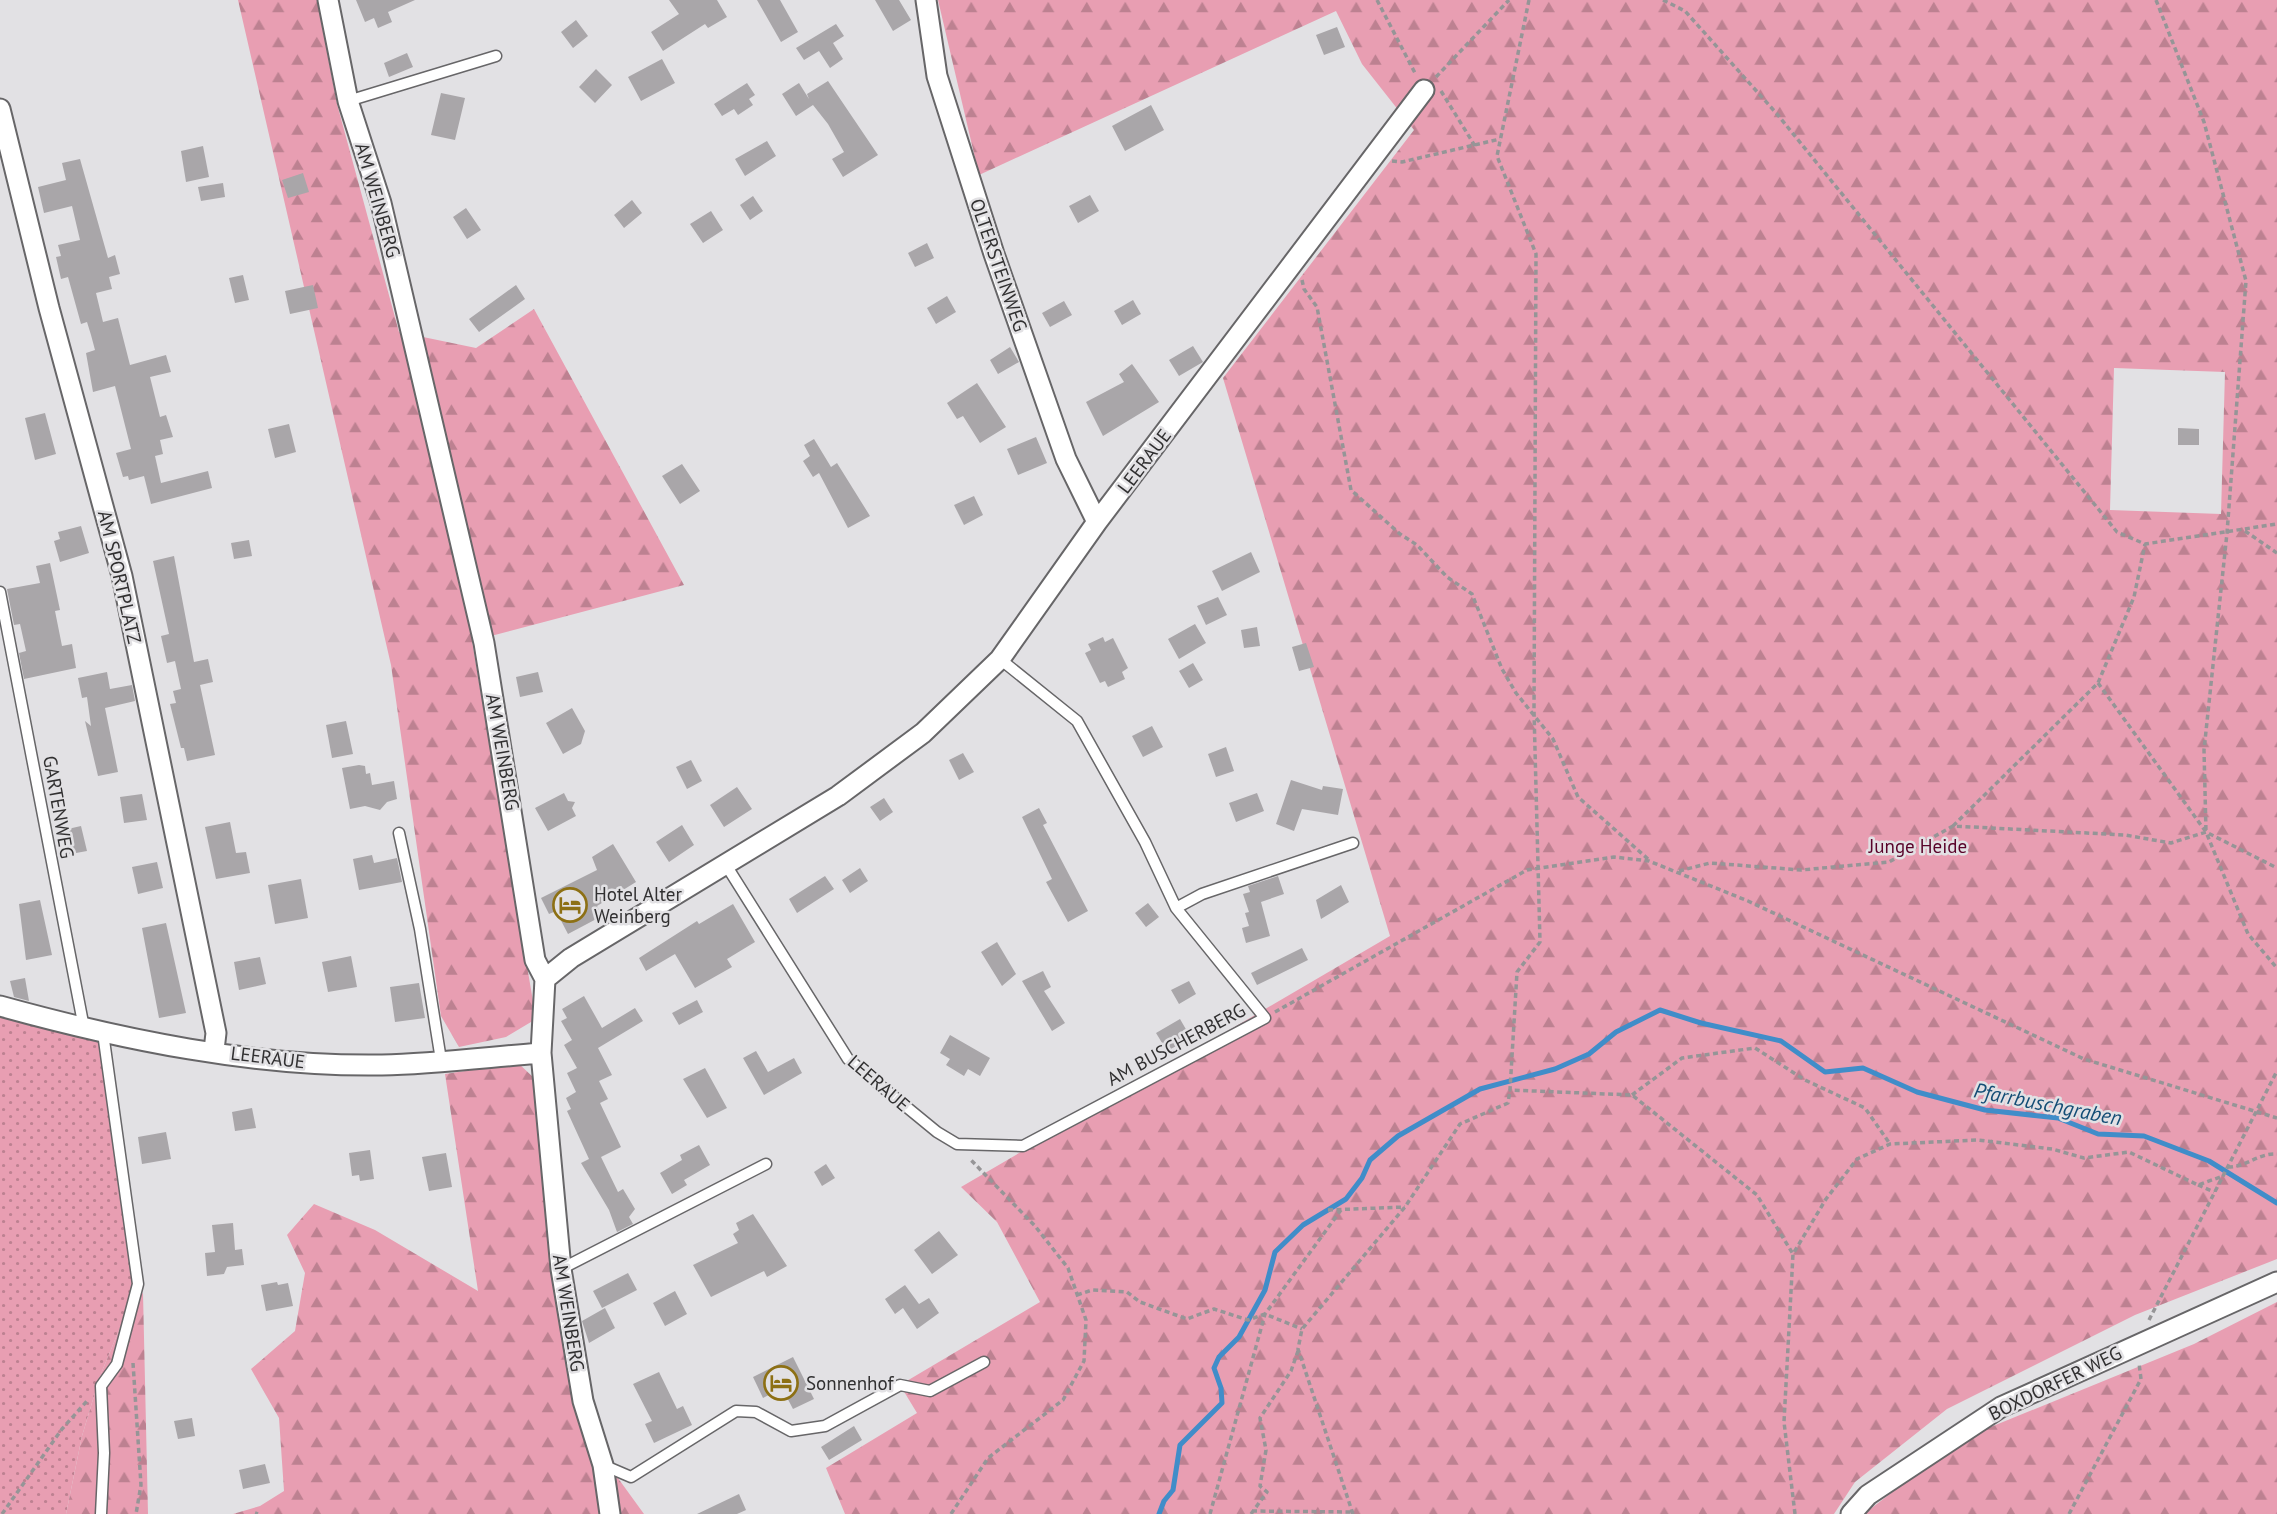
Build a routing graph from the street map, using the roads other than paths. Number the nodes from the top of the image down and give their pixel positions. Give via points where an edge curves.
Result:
1 (328, 0) edge
2 (926, 0) edge
3 (496, 56) dead end
4 (1429, 84) road end
5 (348, 101) junction
6 (0, 109) edge
7 (1097, 522) junction
8 (0, 592) edge
9 (1000, 659) junction
10 (399, 833) dead end
11 (1353, 843) dead end
12 (726, 865) junction
13 (1177, 908) junction
14 (545, 979) junction
15 (0, 1006) edge
16 (94, 1031) junction
17 (214, 1050) junction
18 (541, 1053) junction
19 (441, 1060) junction
20 (957, 1144) joint
21 (766, 1164) dead end
22 (561, 1269) junction
23 (2277, 1282) edge
24 (984, 1362) dead end
25 (603, 1465) junction
26 (101, 1514) edge
27 (610, 1514) edge
28 (1851, 1514) edge

1 - 5 street, AM WEINBERG
2 - 7 street, OLTERSTEINWEG via 937,76 994,254 1066,459
3 - 5 lane
4 - 7 street, LEERAUE
5 - 14 street, AM WEINBERG via 381,203 455,511 484,643 535,960
6 - 17 street, AM SPORTPLATZ via 122,576 216,1033
7 - 9 street, LEERAUE
8 - 16 lane, GARTENWEG
9 - 12 street, LEERAUE via 923,733 838,796
9 - 13 lane, AM BUSCHERBERG via 1077,721
10 - 19 lane
11 - 13 lane via 1202,894
12 - 14 street, LEERAUE via 582,951
12 - 20 lane, LEERAUE via 848,1059
13 - 20 lane, AM BUSCHERBERG via 1265,1018 1023,1146
14 - 18 street, AM WEINBERG
15 - 16 street, LEERAUE
16 - 17 street, LEERAUE
16 - 26 lane, GARTENWEG via 138,1284 117,1364 101,1386
17 - 19 street, LEERAUE via 305,1063 384,1065
18 - 19 street, LEERAUE
18 - 22 street, AM WEINBERG
21 - 22 lane
22 - 25 street, AM WEINBERG via 583,1401
23 - 28 street, BOXDORFER WEG via 2001,1406 1868,1495
24 - 25 lane via 930,1391 900,1385 825,1426 791,1431 756,1412 736,1411 631,1477
25 - 27 street, AM WEINBERG

